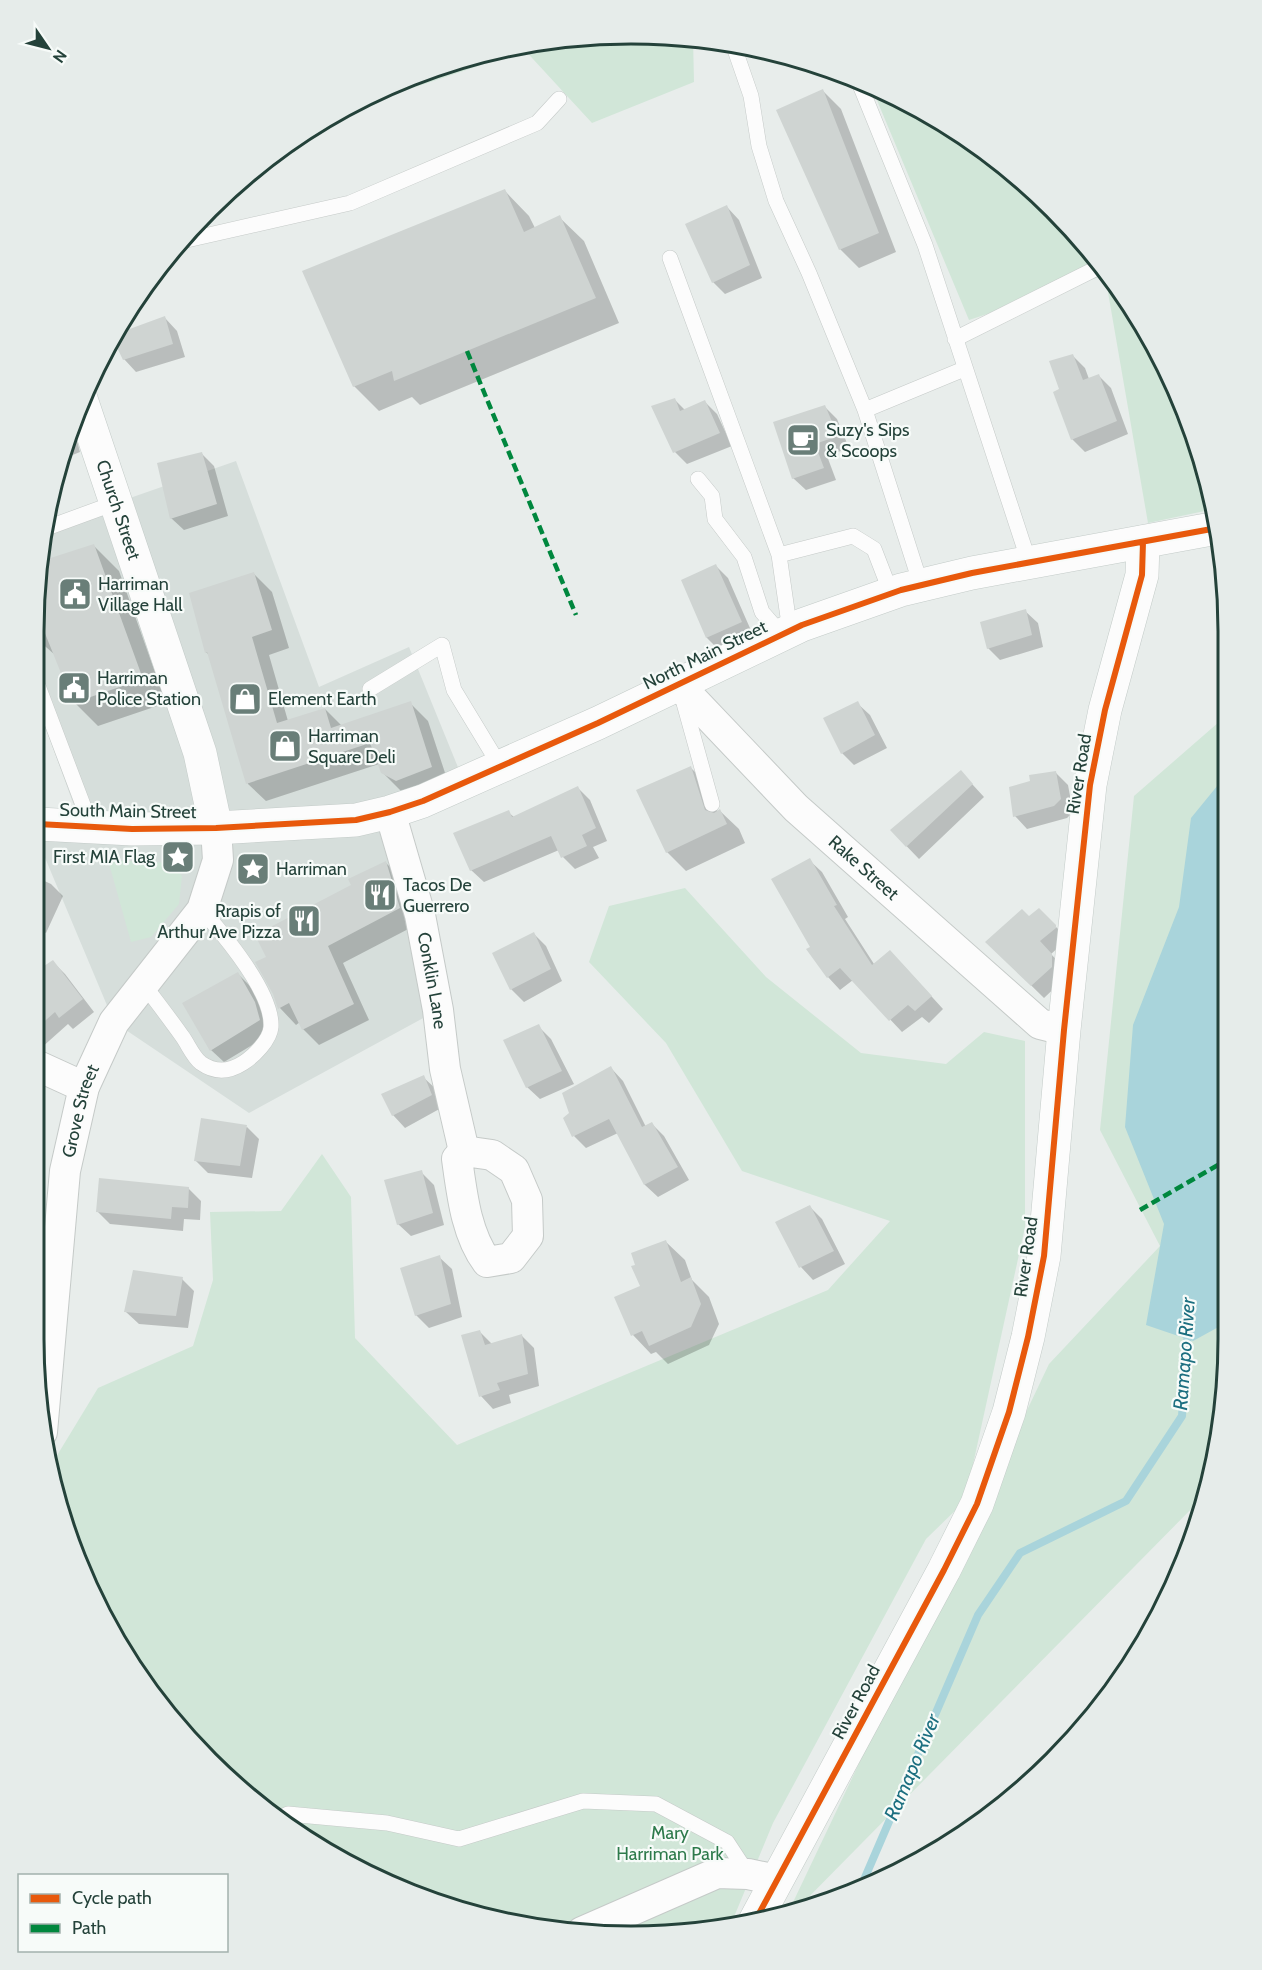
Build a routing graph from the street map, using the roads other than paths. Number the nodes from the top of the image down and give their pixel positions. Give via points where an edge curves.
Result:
1 (738, 54) edge
2 (862, 91) edge
3 (559, 99) dead end
4 (195, 238) edge
5 (670, 258) dead end
6 (1094, 269) edge
7 (955, 339) junction
8 (964, 369) junction
9 (865, 410) junction
10 (86, 413) edge
11 (698, 479) dead end
12 (115, 503) junction
13 (53, 526) edge
14 (1209, 529) edge
15 (1143, 542) junction
16 (779, 555) junction
17 (1029, 562) junction
18 (906, 589) junction
19 (786, 633) junction
20 (678, 685) junction
21 (370, 689) dead end
22 (44, 706) edge
23 (500, 766) junction
24 (712, 804) dead end
25 (390, 812) junction
26 (44, 824) edge
27 (91, 826) junction
28 (216, 828) junction
29 (202, 910) junction
30 (144, 985) junction
31 (1064, 1030) junction
32 (44, 1069) edge
33 (84, 1087) junction
34 (465, 1151) dead end
35 (46, 1386) edge
36 (287, 1815) edge
37 (763, 1877) junction
38 (758, 1912) edge
39 (598, 1925) edge

1 - 9 lane via 751,96 759,146 777,201
2 - 7 lane via 925,245
3 - 4 lane via 537,123 350,203
5 - 16 lane
6 - 7 lane
7 - 8 lane
8 - 9 lane
8 - 17 lane
9 - 18 lane
10 - 12 street, Church Street
11 - 19 lane via 712,496 715,519 744,557 762,612
12 - 13 lane
12 - 28 street, Church Street via 200,753
14 - 15 street, North Main Street
15 - 17 street, North Main Street
15 - 31 street, River Road via 1142,575 1105,710 1090,785
16 - 18 lane via 853,536 874,549
16 - 19 lane
17 - 18 street, North Main Street
18 - 19 street, North Main Street
19 - 20 street, North Main Street
20 - 23 street, North Main Street
20 - 24 lane
20 - 31 street, Rake Street via 796,807 1040,1024
21 - 23 lane via 442,645 454,690
22 - 27 lane
23 - 25 street, North Main Street
25 - 28 street, North Main Street via 356,820
25 - 34 street, Conklin Lane via 420,915 445,1069
26 - 27 street, South Main Street
27 - 28 street, South Main Street
28 - 29 street, Grove Street via 218,860
29 - 30 street, Grove Street
29 - 30 lane via 227,938 269,1009 271,1029 262,1045 245,1062 229,1070 218,1071 200,1062
30 - 33 street, Grove Street via 114,1022
31 - 37 street, River Road via 1044,1256 1009,1412 977,1504 949,1561
32 - 33 street
33 - 35 street, Grove Street via 64,1171
36 - 37 lane via 387,1824 459,1839 583,1801 656,1804 727,1842
37 - 38 street, River Road
37 - 39 street via 717,1873

